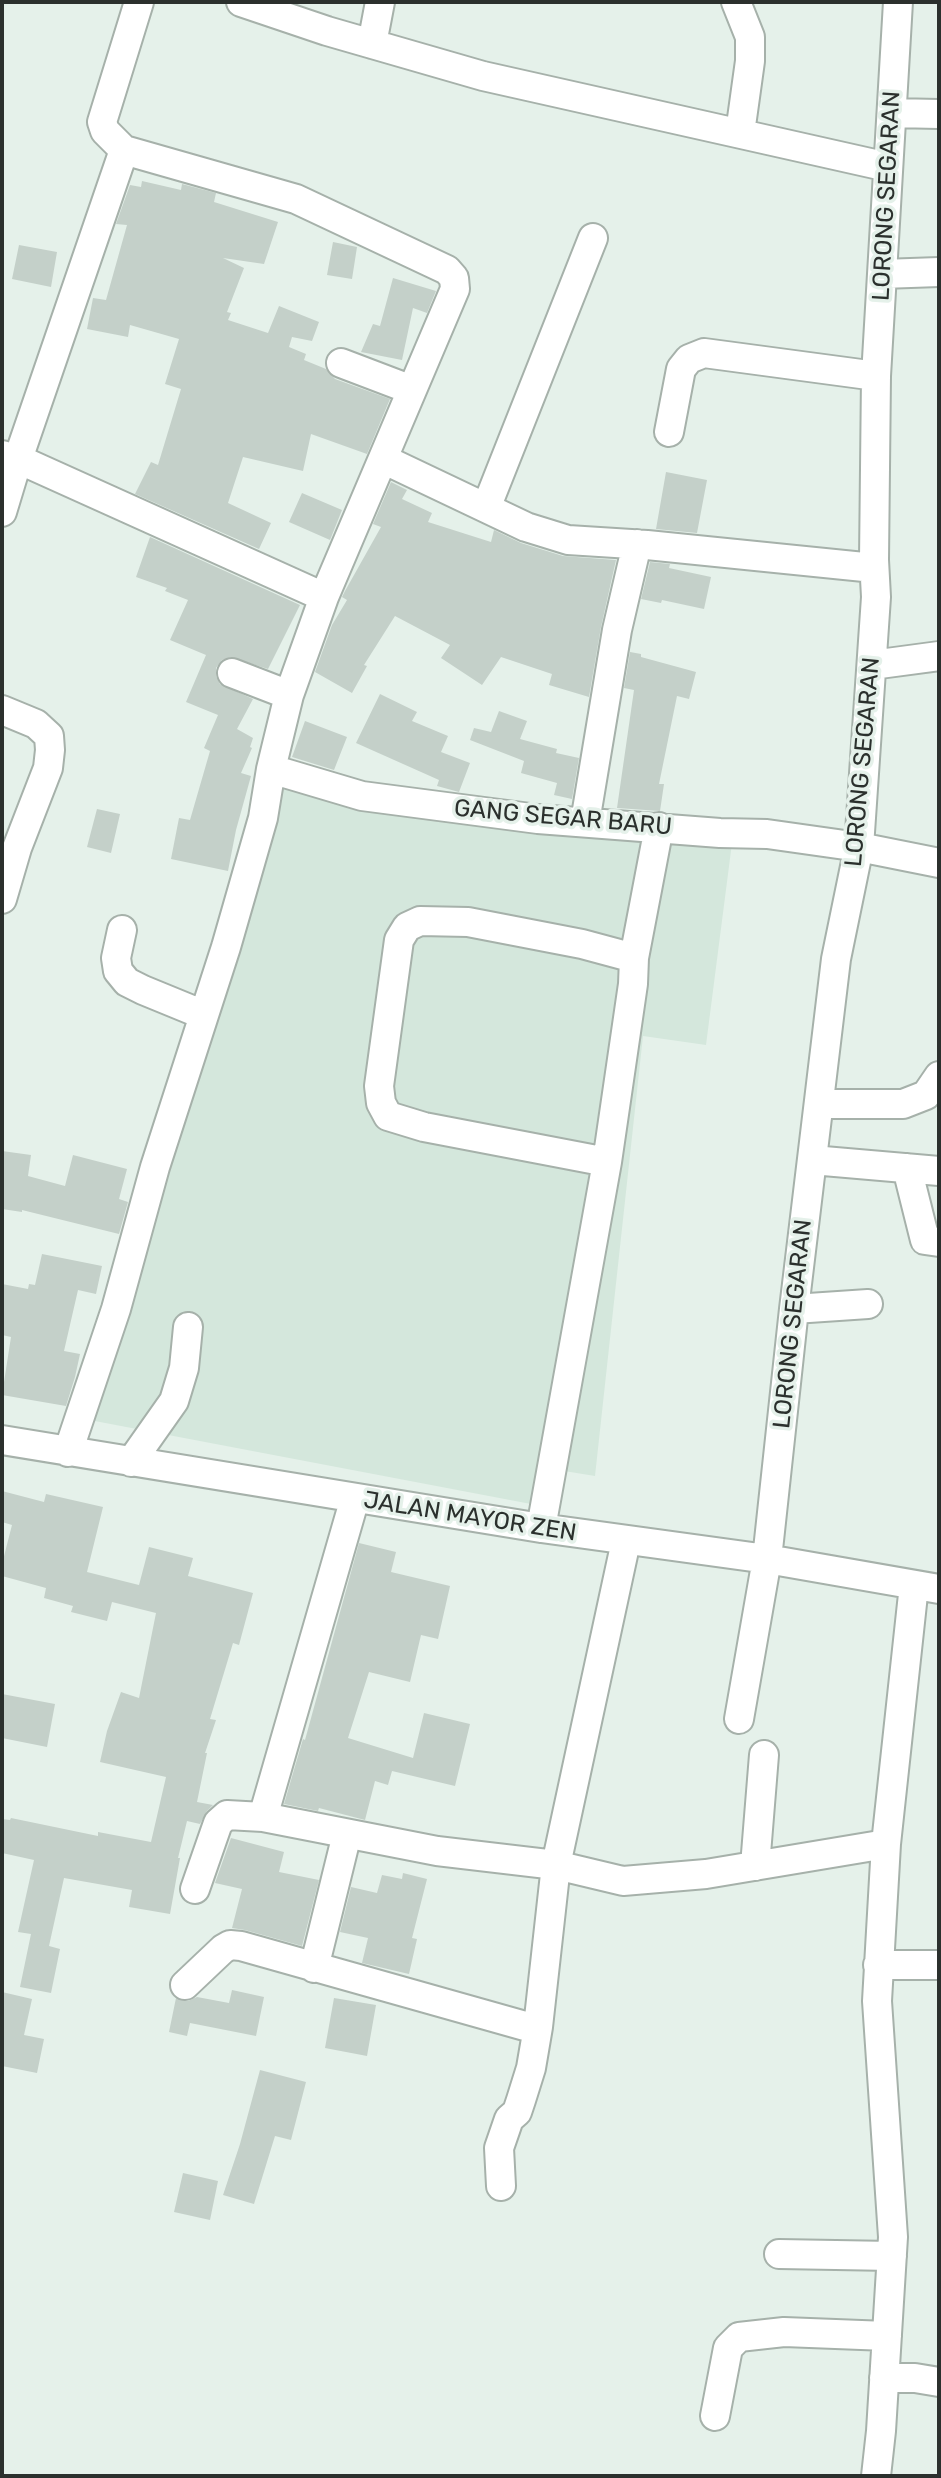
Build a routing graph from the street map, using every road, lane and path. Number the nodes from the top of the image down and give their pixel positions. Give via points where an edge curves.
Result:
1 (139, 2) edge
2 (380, 2) edge
3 (736, 2) edge
4 (898, 2) edge
5 (248, 3) edge
6 (372, 44) junction
7 (892, 113) junction
8 (939, 114) edge
9 (740, 134) junction
10 (124, 150) junction
11 (888, 167) junction
12 (593, 239) dead end
13 (939, 272) edge
14 (882, 274) junction
15 (341, 363) dead end
16 (876, 376) junction
17 (412, 390) junction
18 (669, 432) dead end
19 (10, 457) edge
20 (383, 459) junction
21 (486, 508) junction
22 (2, 512) edge
23 (637, 544) junction
24 (874, 568) junction
25 (324, 597) junction
26 (939, 656) edge
27 (872, 665) junction
28 (232, 673) dead end
29 (289, 695) junction
30 (2, 710) edge
31 (271, 769) junction
32 (584, 822) junction
33 (659, 827) junction
34 (10, 845) edge
35 (859, 847) junction
36 (939, 863) edge
37 (2, 900) edge
38 (122, 930) dead end
39 (634, 958) junction
40 (204, 1014) junction
41 (939, 1076) edge
42 (819, 1104) junction
43 (812, 1160) junction
44 (607, 1162) junction
45 (907, 1168) junction
46 (939, 1171) edge
47 (939, 1242) edge
48 (868, 1304) dead end
49 (794, 1309) junction
50 (188, 1327) dead end
51 (2, 1440) edge
52 (68, 1452) junction
53 (131, 1462) junction
54 (355, 1498) junction
55 (541, 1528) junction
56 (626, 1541) junction
57 (767, 1559) junction
58 (927, 1587) edge
59 (739, 1719) dead end
60 (764, 1755) dead end
61 (263, 1817) junction
62 (347, 1834) junction
63 (886, 1844) junction
64 (556, 1865) junction
65 (755, 1866) junction
66 (195, 1889) dead end
67 (878, 1965) junction
68 (939, 1965) edge
69 (314, 1968) junction
70 (186, 1985) dead end
71 (538, 2027) junction
72 (501, 2186) dead end
73 (779, 2254) dead end
74 (892, 2256) junction
75 (887, 2336) junction
76 (884, 2378) junction
77 (939, 2382) edge
78 (715, 2416) dead end
79 (876, 2476) edge

1 - 10 street via 102,122
2 - 6 street
3 - 9 street via 750,37
4 - 7 street, LORONG SEGARAN
5 - 6 street
6 - 9 street via 483,76
7 - 8 street
7 - 11 street, LORONG SEGARAN
9 - 11 street
10 - 17 street via 296,199 447,270 455,289
10 - 19 street
11 - 14 street, LORONG SEGARAN
12 - 21 street
13 - 14 street
14 - 16 street, LORONG SEGARAN
15 - 17 street
16 - 18 street via 704,353 689,359 681,369
16 - 24 street, LORONG SEGARAN
17 - 20 street
19 - 22 street
19 - 25 street
20 - 21 street
20 - 25 street
21 - 23 street via 568,540
23 - 24 street
23 - 32 street via 617,630
24 - 27 street, LORONG SEGARAN
25 - 29 street
26 - 27 street
27 - 35 street, LORONG SEGARAN
28 - 29 street
29 - 31 street
30 - 34 street via 36,724 50,736 48,768
31 - 32 street, GANG SEGAR BARU via 362,796
31 - 40 street via 263,818
32 - 33 street, GANG SEGAR BARU
33 - 35 street, GANG SEGAR BARU via 767,834
33 - 39 street
34 - 37 street
35 - 36 street, GANG SEGAR BARU
35 - 42 street, LORONG SEGARAN via 836,959
38 - 40 street via 116,958 118,971 127,982
39 - 44 street
39 - 44 street via 468,922 420,921 407,927 398,940 382,1060 379,1086 388,1116 424,1128
40 - 52 street
41 - 42 street via 926,1095 903,1104
42 - 43 street, LORONG SEGARAN
43 - 45 street
43 - 49 street, LORONG SEGARAN
44 - 55 street
45 - 46 street
45 - 47 street via 925,1240
48 - 49 street
49 - 57 street, LORONG SEGARAN
50 - 53 street via 184,1368 174,1401
51 - 52 street, JALAN MAYOR ZEN
52 - 53 street, JALAN MAYOR ZEN
53 - 54 street, JALAN MAYOR ZEN
54 - 55 street, JALAN MAYOR ZEN
54 - 61 street
55 - 56 street, JALAN MAYOR ZEN
56 - 57 street, JALAN MAYOR ZEN
56 - 64 street
57 - 58 street, JALAN MAYOR ZEN
57 - 59 street, LORONG SEGARAN
58 - 63 street
60 - 65 street
61 - 62 street
61 - 66 street via 227,1815 218,1823
62 - 64 street via 437,1851
62 - 69 street
63 - 65 street
63 - 67 street
64 - 65 street via 623,1881
64 - 71 street
67 - 68 street
67 - 74 street
69 - 70 street via 230,1945
69 - 71 street
71 - 72 street via 521,2100 499,2148
73 - 74 street
74 - 75 street
75 - 76 street
75 - 78 street via 784,2332 738,2337 728,2348
76 - 77 street
76 - 79 street

